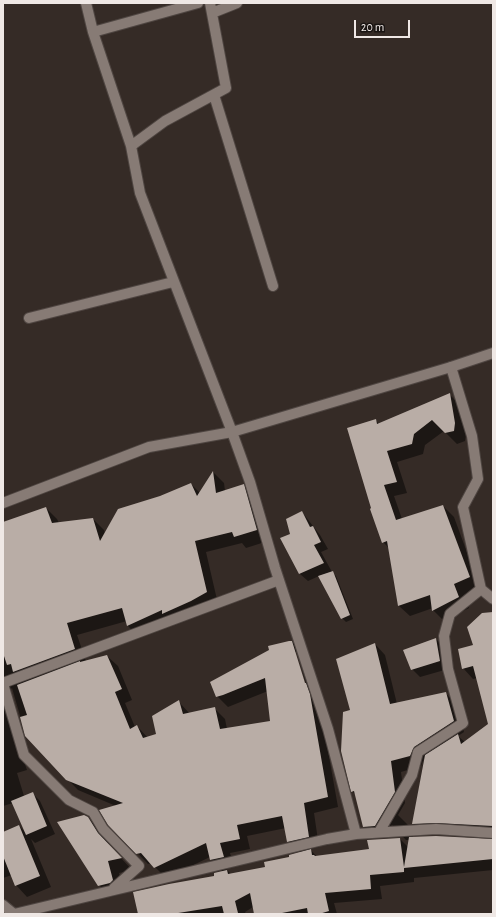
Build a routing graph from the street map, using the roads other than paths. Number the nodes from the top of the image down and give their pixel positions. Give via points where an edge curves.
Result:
1 (86, 3) edge
2 (198, 3) edge
3 (237, 3) edge
4 (211, 8) edge
5 (93, 32) junction
6 (214, 95) junction
7 (131, 146) junction
8 (173, 282) junction
9 (274, 286) dead end
10 (29, 318) dead end
11 (493, 352) edge
12 (451, 367) junction
13 (232, 432) junction
14 (3, 503) edge
15 (279, 580) junction
16 (481, 589) junction
17 (493, 599) edge
18 (3, 683) edge
19 (8, 715) edge
20 (380, 832) junction
21 (493, 833) edge
22 (356, 834) junction
23 (113, 889) junction
24 (3, 905) edge

1 - 5 street
2 - 5 street
3 - 4 street
4 - 6 street via 226,88
5 - 7 street
6 - 7 street via 165,121
6 - 9 street
7 - 8 street via 140,193
8 - 10 street
8 - 13 street
11 - 12 street
12 - 13 street
12 - 16 street via 472,436 478,479 463,507
13 - 14 street via 149,447
13 - 15 street via 250,482
15 - 18 street
15 - 22 street via 328,729
16 - 17 street
16 - 20 street via 450,614 444,636 448,670 463,723 418,752 412,775
18 - 19 street
19 - 23 street via 24,755 69,800 93,812 103,828 139,866
20 - 21 street via 436,829
20 - 22 street
22 - 23 street
23 - 24 street via 14,914

